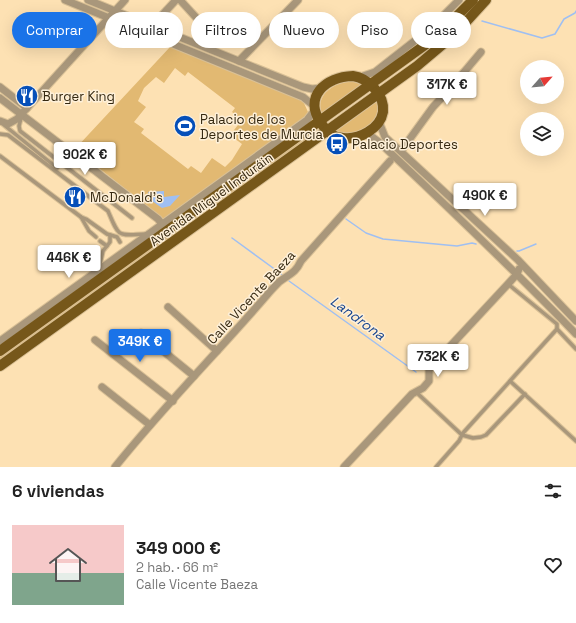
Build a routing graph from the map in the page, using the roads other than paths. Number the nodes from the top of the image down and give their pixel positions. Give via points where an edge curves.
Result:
1 (65, 0) edge
2 (88, 0) edge
3 (125, 0) edge
4 (176, 0) edge
5 (180, 0) edge
6 (298, 0) edge
7 (459, 0) edge
8 (473, 0) edge
9 (486, 0) edge
10 (115, 11) joint
11 (165, 12) edge
12 (191, 12) edge
13 (105, 16) edge
14 (105, 22) edge
15 (183, 38) edge
16 (182, 48) edge
17 (481, 52) dead end
18 (239, 61) junction
19 (236, 70) junction
20 (360, 77) junction
21 (371, 84) junction
22 (0, 87) edge
23 (321, 88) junction
24 (378, 94) junction
25 (0, 98) edge
26 (27, 108) junction
27 (314, 109) junction
28 (21, 114) junction
29 (0, 121) edge
30 (320, 121) junction
31 (379, 122) junction
32 (327, 131) junction
33 (0, 134) edge
34 (364, 134) junction
35 (401, 151) junction
36 (0, 156) edge
37 (390, 161) dead end
38 (57, 168) dead end
39 (81, 218) junction
40 (132, 218) dead end
41 (162, 224) junction
42 (149, 233) junction
43 (110, 236) junction
44 (96, 237) dead end
45 (100, 241) dead end
46 (120, 242) dead end
47 (107, 246) junction
48 (516, 259) junction
49 (99, 269) junction
50 (517, 274) junction
51 (508, 284) junction
52 (558, 303) junction
53 (168, 307) dead end
54 (576, 321) edge
55 (557, 329) junction
56 (140, 333) dead end
57 (576, 334) edge
58 (95, 340) dead end
59 (0, 341) edge
60 (576, 349) edge
61 (0, 351) edge
62 (217, 351) junction
63 (0, 366) edge
64 (194, 376) junction
65 (510, 381) junction
66 (102, 387) dead end
67 (416, 392) junction
68 (525, 394) junction
69 (173, 401) junction
70 (150, 425) junction
71 (462, 435) junction
72 (576, 441) edge
73 (116, 467) edge
74 (344, 467) edge
75 (436, 467) edge

1 - 13 street
2 - 10 street
3 - 10 street
4 - 11 street
5 - 12 street
6 - 18 street
7 - 20 street via 430,29 375,72
8 - 21 main road, Avenida Miguel Induráin via 436,36
9 - 24 main road, Avenida Miguel Induráin via 448,41
14 - 26 street
15 - 18 street
16 - 19 street
17 - 35 street via 433,107
18 - 19 street via 242,68
18 - 23 street via 308,89
19 - 27 street via 303,97
20 - 21 main road
20 - 23 main road via 341,77
21 - 24 main road
21 - 30 main road, Avenida Miguel Induráin
22 - 26 street
23 - 27 main road
24 - 31 main road via 383,110
24 - 32 main road, Avenida Miguel Induráin
25 - 28 street
26 - 28 street
27 - 30 main road
27 - 41 street via 307,120
28 - 29 street via 11,124
28 - 40 lane via 20,131
28 - 41 street
29 - 38 lane
30 - 32 main road
30 - 61 main road, Avenida Miguel Induráin
31 - 34 main road
31 - 35 street via 385,137
32 - 34 main road via 335,137 344,138
32 - 63 main road, Avenida Miguel Induráin
33 - 42 lane via 8,135 108,210 120,234
34 - 50 street via 379,142
35 - 48 street
36 - 39 lane
37 - 62 street, Calle Vicente Baeza via 292,274 272,289
39 - 43 lane
39 - 44 lane
41 - 42 street
42 - 49 street
43 - 46 lane via 117,237
43 - 47 lane via 111,240
45 - 47 lane
47 - 49 lane via 103,251
48 - 50 street via 519,268
48 - 52 street
49 - 59 street
50 - 51 street
50 - 52 street via 523,273
50 - 57 street
51 - 55 lane via 558,324
51 - 67 street via 429,369 429,381
52 - 54 street
53 - 62 street
55 - 60 lane
55 - 65 lane
56 - 64 street
58 - 69 street
62 - 64 street, Calle Vicente Baeza
64 - 69 street, Calle Vicente Baeza
65 - 68 lane
65 - 71 lane
66 - 70 street
67 - 71 lane
67 - 74 street
68 - 71 lane via 486,435 473,438
68 - 72 lane
69 - 70 street, Calle Vicente Baeza
70 - 73 street, Calle Vicente Baeza
71 - 75 lane via 460,441

